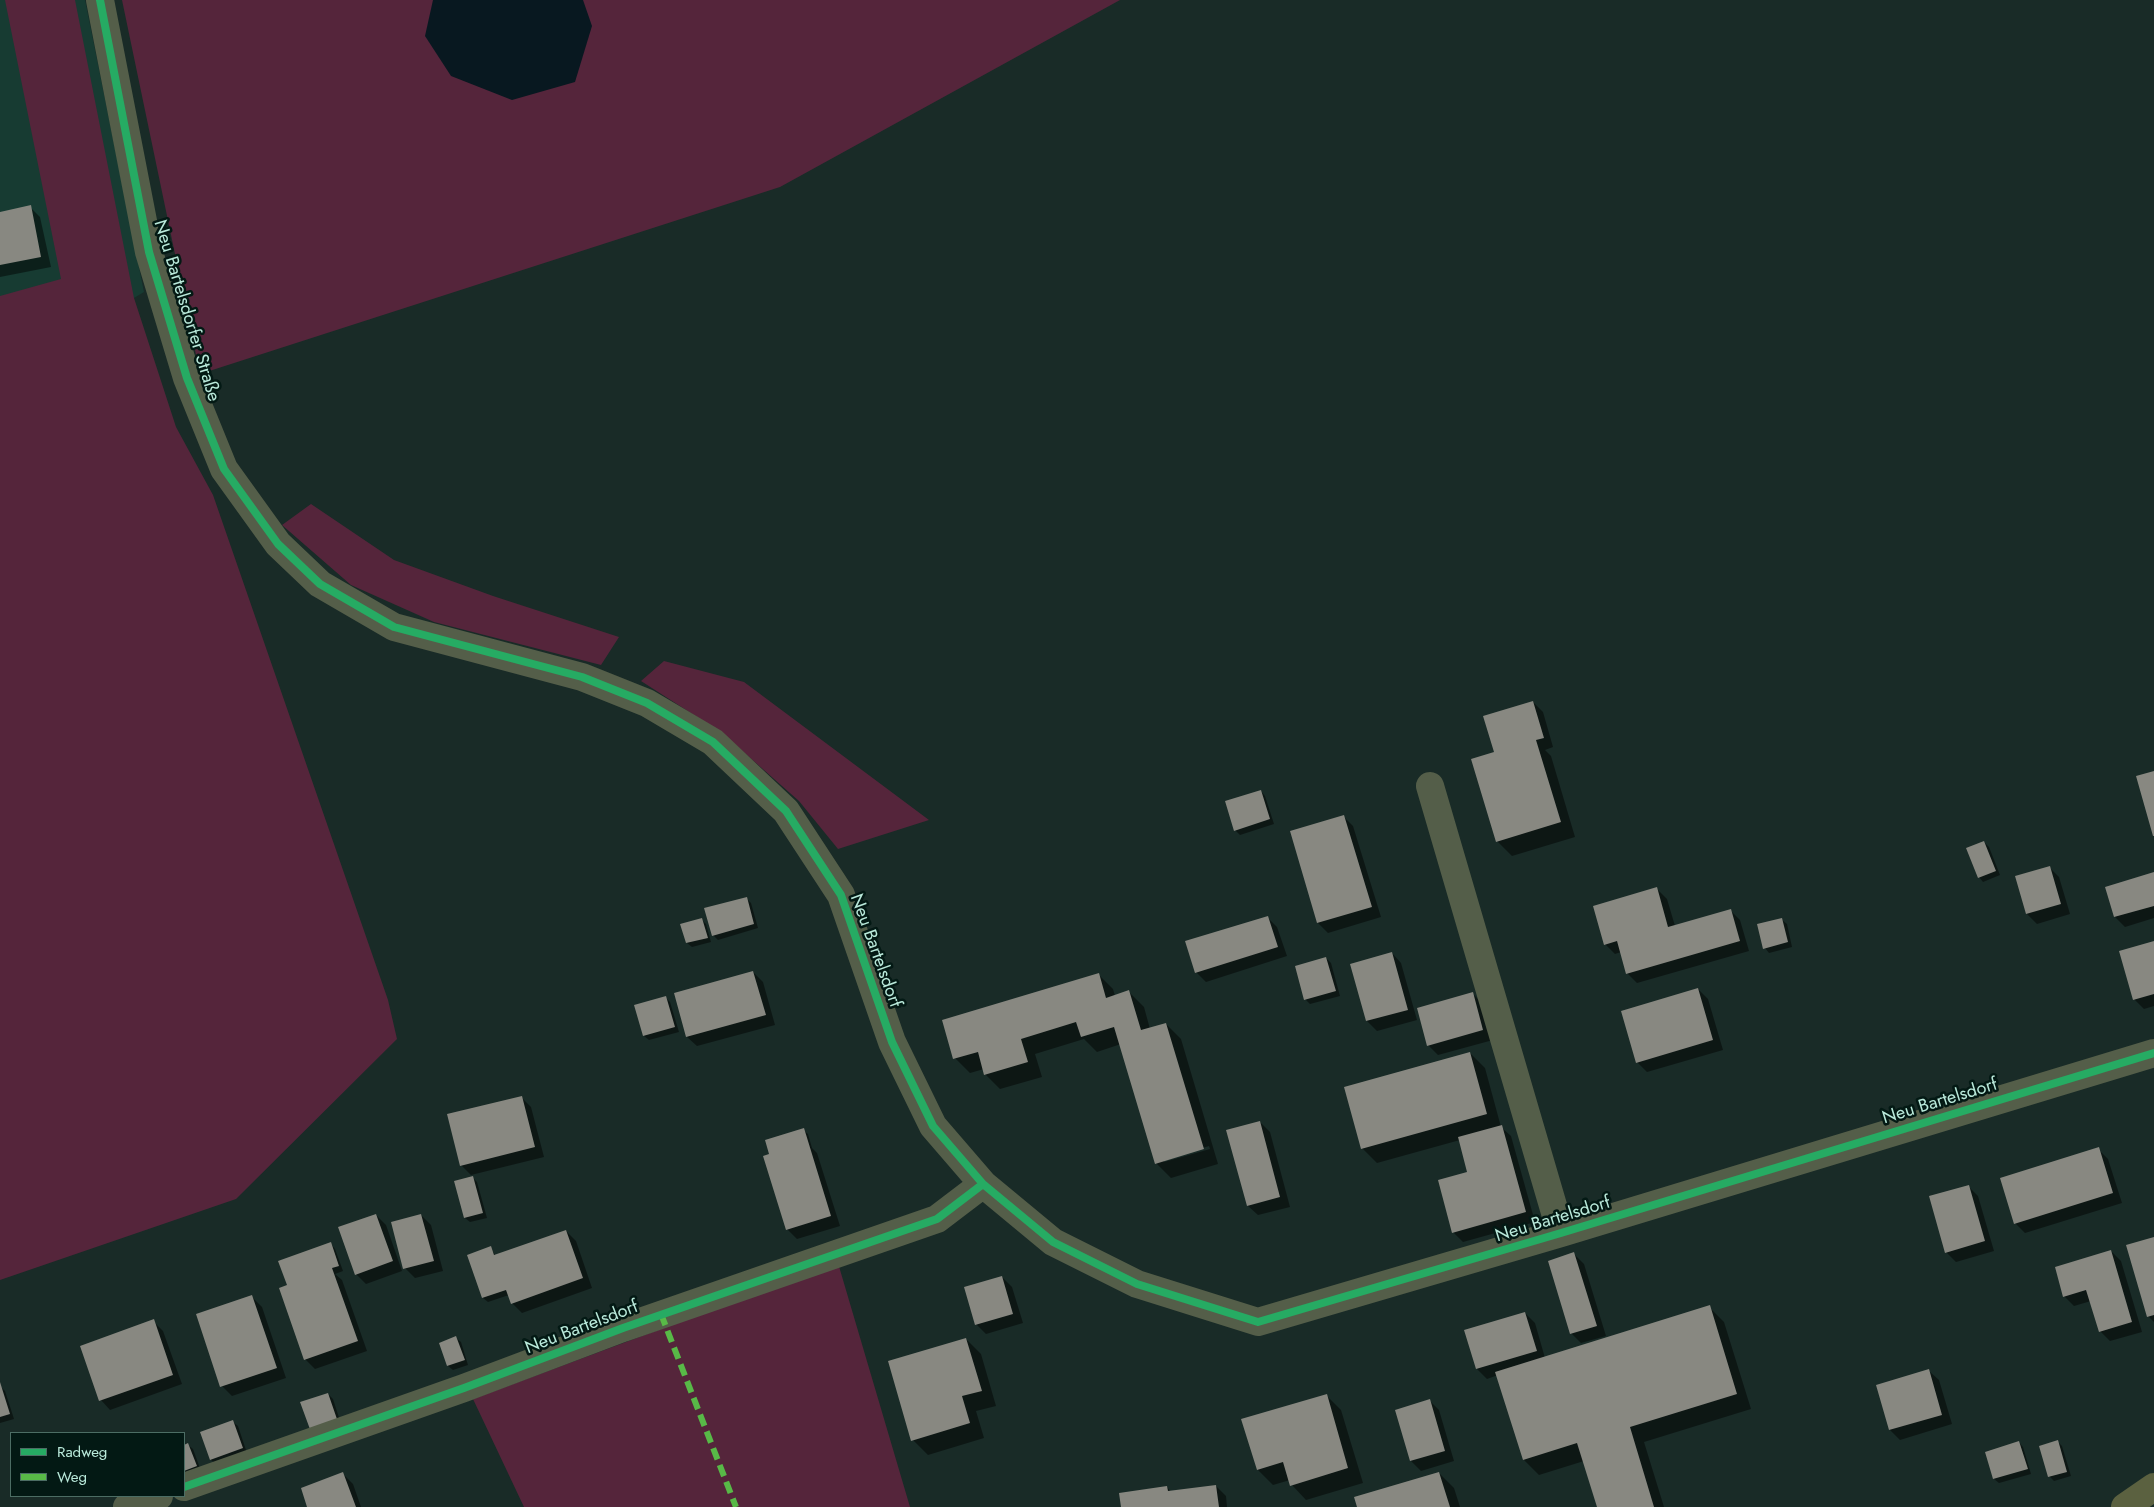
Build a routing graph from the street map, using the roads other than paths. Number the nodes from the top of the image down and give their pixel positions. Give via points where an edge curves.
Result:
1 (100, 0) edge
2 (582, 677) joint
3 (1430, 786) dead end
4 (2154, 1053) edge
5 (983, 1184) junction
6 (1561, 1233) junction
7 (185, 1487) edge
8 (2154, 1487) edge
9 (156, 1497) edge
10 (127, 1507) edge
11 (2125, 1507) edge

1 - 2 street, Neu Bartelsdorfer Straße via 150,252 187,378 224,470 278,544 320,584 394,627
2 - 5 street, Neu Bartelsdorf via 647,703 713,742 786,811 841,895 892,1042 934,1126
3 - 6 street, Neu Bartelsdorf
4 - 6 street, Neu Bartelsdorf
5 - 6 street, Neu Bartelsdorf via 1053,1242 1128,1280 1258,1322
5 - 7 street, Neu Bartelsdorf via 937,1219 631,1325
8 - 11 highway
9 - 10 street

